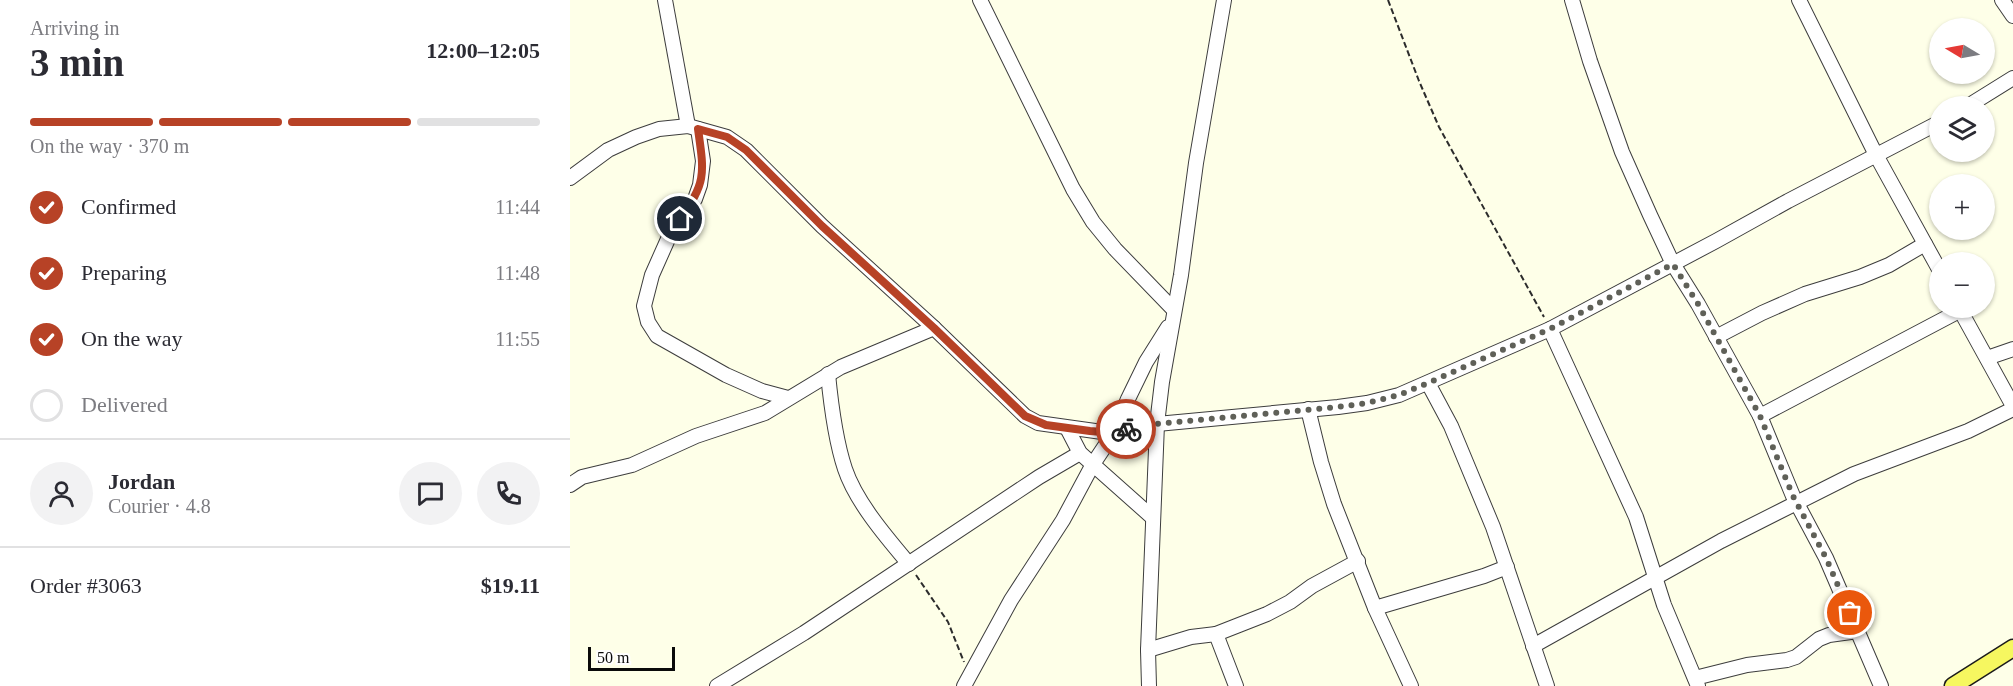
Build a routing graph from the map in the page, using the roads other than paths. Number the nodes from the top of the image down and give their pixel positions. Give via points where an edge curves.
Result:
1 (665, 0) edge
2 (980, 0) edge
3 (1224, 0) edge
4 (1572, 0) edge
5 (1799, 0) edge
6 (2002, 0) edge
7 (2013, 16) edge
8 (2013, 78) edge
9 (1984, 96) edge
10 (693, 128) junction
11 (1929, 128) edge
12 (1876, 154) junction
13 (570, 178) edge
14 (1925, 244) junction
15 (1929, 252) edge
16 (1673, 264) junction
17 (1172, 316) junction
18 (1943, 318) edge
19 (1965, 318) edge
20 (934, 328) junction
21 (1550, 329) junction
22 (1716, 337) junction
23 (2013, 349) edge
24 (1987, 358) junction
25 (828, 374) junction
26 (1428, 383) junction
27 (788, 398) junction
28 (2013, 408) edge
29 (1308, 409) junction
30 (1760, 416) junction
31 (1156, 424) junction
32 (1067, 428) junction
33 (1115, 431) junction
34 (1080, 453) junction
35 (1094, 464) junction
36 (570, 485) edge
37 (1797, 504) junction
38 (1152, 517) junction
39 (1358, 561) junction
40 (909, 564) junction
41 (1507, 567) junction
42 (1656, 579) junction
43 (1376, 608) junction
44 (1858, 631) junction
45 (1216, 634) junction
46 (1533, 646) junction
47 (2013, 648) edge
48 (1148, 650) junction
49 (968, 682) edge
50 (1697, 682) edge
51 (717, 686) edge
52 (1149, 686) edge
53 (1236, 686) edge
54 (1411, 686) edge
55 (1547, 686) edge
56 (1881, 686) edge
57 (1953, 686) edge

1 - 10 street
2 - 17 street via 1093,222
3 - 17 street
4 - 16 street via 1622,152
5 - 12 street
6 - 7 street
8 - 9 street
10 - 13 street via 659,129 636,137 608,150
10 - 20 street via 727,137 746,150
10 - 27 street via 703,160 700,185 652,275 644,306 648,322 657,336 681,351 744,384
11 - 12 street
12 - 14 street
12 - 16 street
14 - 15 street
14 - 22 street via 1888,265 1805,294
16 - 21 street
16 - 22 street
17 - 31 street
17 - 33 street
18 - 30 street
19 - 24 street
20 - 25 street
20 - 32 street via 1025,416 1038,423
21 - 26 street
21 - 42 street via 1636,516
22 - 30 street
23 - 24 street
24 - 28 street
25 - 27 street
25 - 40 street via 845,470 882,532
26 - 29 street via 1367,403
26 - 41 street via 1451,426
27 - 36 street via 756,416 696,436 626,467 582,477
28 - 37 street via 1968,431 1854,474
29 - 31 street
29 - 39 street via 1334,504
30 - 37 street
31 - 33 street
31 - 38 street
32 - 33 street
32 - 34 street
33 - 35 street
34 - 35 street
34 - 40 street
35 - 38 street
35 - 49 street via 1000,618
37 - 42 street via 1721,541
37 - 44 street
38 - 48 street
39 - 43 street
39 - 45 street via 1267,614
40 - 51 street
41 - 43 street
41 - 46 street
42 - 46 street
42 - 50 street
43 - 54 street
44 - 50 street via 1828,635 1787,660 1747,665
44 - 56 street
45 - 48 street
45 - 53 street
46 - 55 street
47 - 57 main road
48 - 52 street

